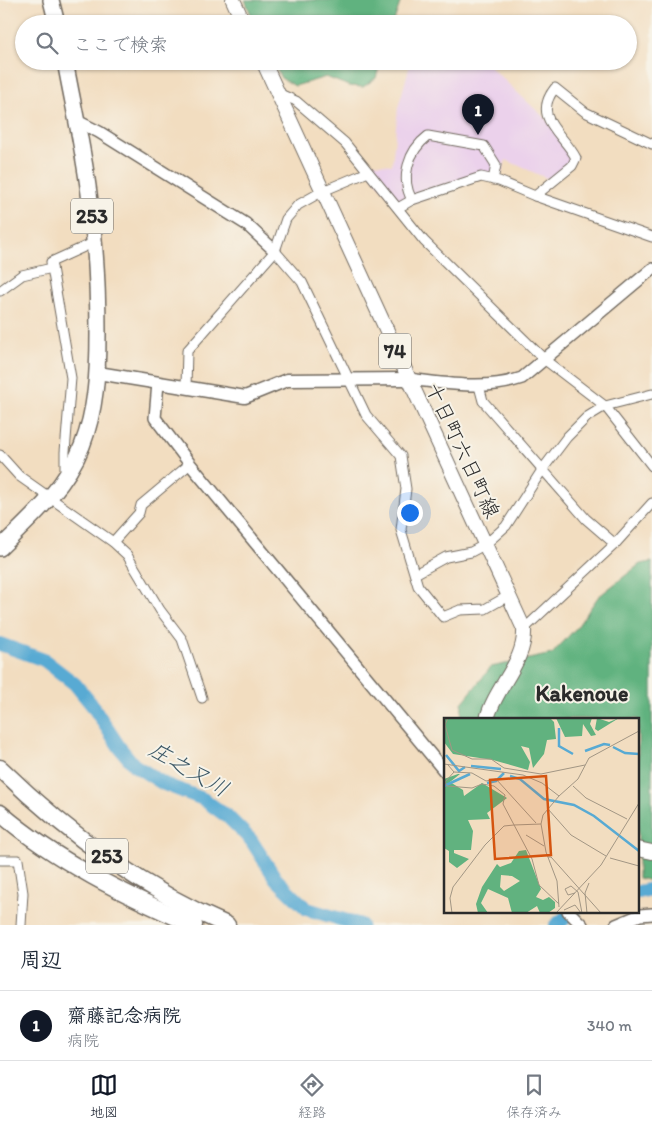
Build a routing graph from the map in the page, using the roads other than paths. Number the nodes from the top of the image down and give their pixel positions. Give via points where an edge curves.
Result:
1 (51, 0) edge
2 (233, 0) edge
3 (55, 15) edge
4 (240, 15) edge
5 (67, 70) edge
6 (267, 70) edge
7 (278, 93) junction
8 (75, 120) junction
9 (652, 144) edge
10 (368, 172) junction
11 (493, 180) junction
12 (323, 191) junction
13 (535, 196) junction
14 (412, 200) junction
15 (398, 208) junction
16 (652, 237) edge
17 (95, 242) junction
18 (275, 251) junction
19 (52, 268) junction
20 (652, 270) edge
21 (0, 291) edge
22 (545, 360) junction
23 (98, 373) junction
24 (347, 378) junction
25 (408, 379) junction
26 (158, 382) junction
27 (479, 386) junction
28 (186, 387) junction
29 (652, 394) edge
30 (605, 406) junction
31 (0, 455) edge
32 (190, 464) junction
33 (652, 466) edge
34 (542, 470) junction
35 (65, 479) junction
36 (49, 498) junction
37 (652, 503) edge
38 (113, 542) junction
39 (486, 544) junction
40 (615, 544) junction
41 (1, 545) edge
42 (416, 574) junction
43 (508, 596) junction
44 (524, 629) junction
45 (202, 698) dead end
46 (487, 718) edge
47 (0, 768) edge
48 (444, 771) edge
49 (0, 813) edge
50 (0, 860) edge
51 (569, 912) edge
52 (652, 914) edge
53 (21, 925) edge
54 (194, 925) edge
55 (227, 925) edge
56 (582, 925) edge
57 (616, 925) edge

1 - 3 highway
2 - 4 main road
5 - 8 highway, 253
6 - 7 main road, 十日町六日町線 / 74
7 - 10 street via 296,101 345,143
7 - 12 main road, 十日町六日町線 / 74
8 - 17 highway, 253
8 - 18 street via 108,137 246,224
9 - 13 street via 586,112 555,88 545,107 549,122 576,158 572,166
10 - 12 street
10 - 15 street
11 - 13 street
11 - 14 street via 482,177
11 - 14 street via 496,166 484,146 428,136 416,145 410,156 406,190
12 - 18 street via 298,205 286,219
12 - 25 main road, 十日町六日町線 / 74
13 - 16 street
14 - 15 street
15 - 22 street via 424,241
17 - 19 street via 51,262
17 - 23 highway, 253
18 - 24 street via 302,282
18 - 28 street via 187,351
19 - 21 street via 22,275
19 - 35 street via 71,378 64,452
20 - 22 street
22 - 27 street via 522,378 502,385
22 - 30 street
23 - 26 main road
23 - 35 highway, 253 via 82,447
24 - 25 main road
24 - 28 main road via 287,380 245,397
24 - 42 street via 366,415 401,456 406,489 401,530
25 - 27 street
25 - 39 main road, 十日町六日町線 / 74
26 - 28 main road
26 - 32 street via 156,418
27 - 34 street via 483,401
29 - 30 street
30 - 33 street
30 - 34 street via 587,417 567,437
31 - 36 street via 19,476
32 - 38 street via 140,505 139,513
32 - 48 street
34 - 39 street via 506,526
34 - 40 street via 586,519
35 - 36 highway, 253
36 - 38 street
36 - 41 highway, 253
37 - 40 street
38 - 45 street via 126,555 182,639
39 - 42 street via 471,552 446,557
39 - 43 main road, 十日町六日町線 / 74
40 - 44 street
42 - 43 street via 418,586 443,617 460,610 485,609
43 - 44 main road, 十日町六日町線 / 74
44 - 46 main road via 525,641 491,703
47 - 55 highway, 253 via 57,820 131,874
49 - 54 highway, 253 via 45,847 129,896
50 - 53 street via 18,860 23,893
51 - 56 street
52 - 57 street via 640,915

